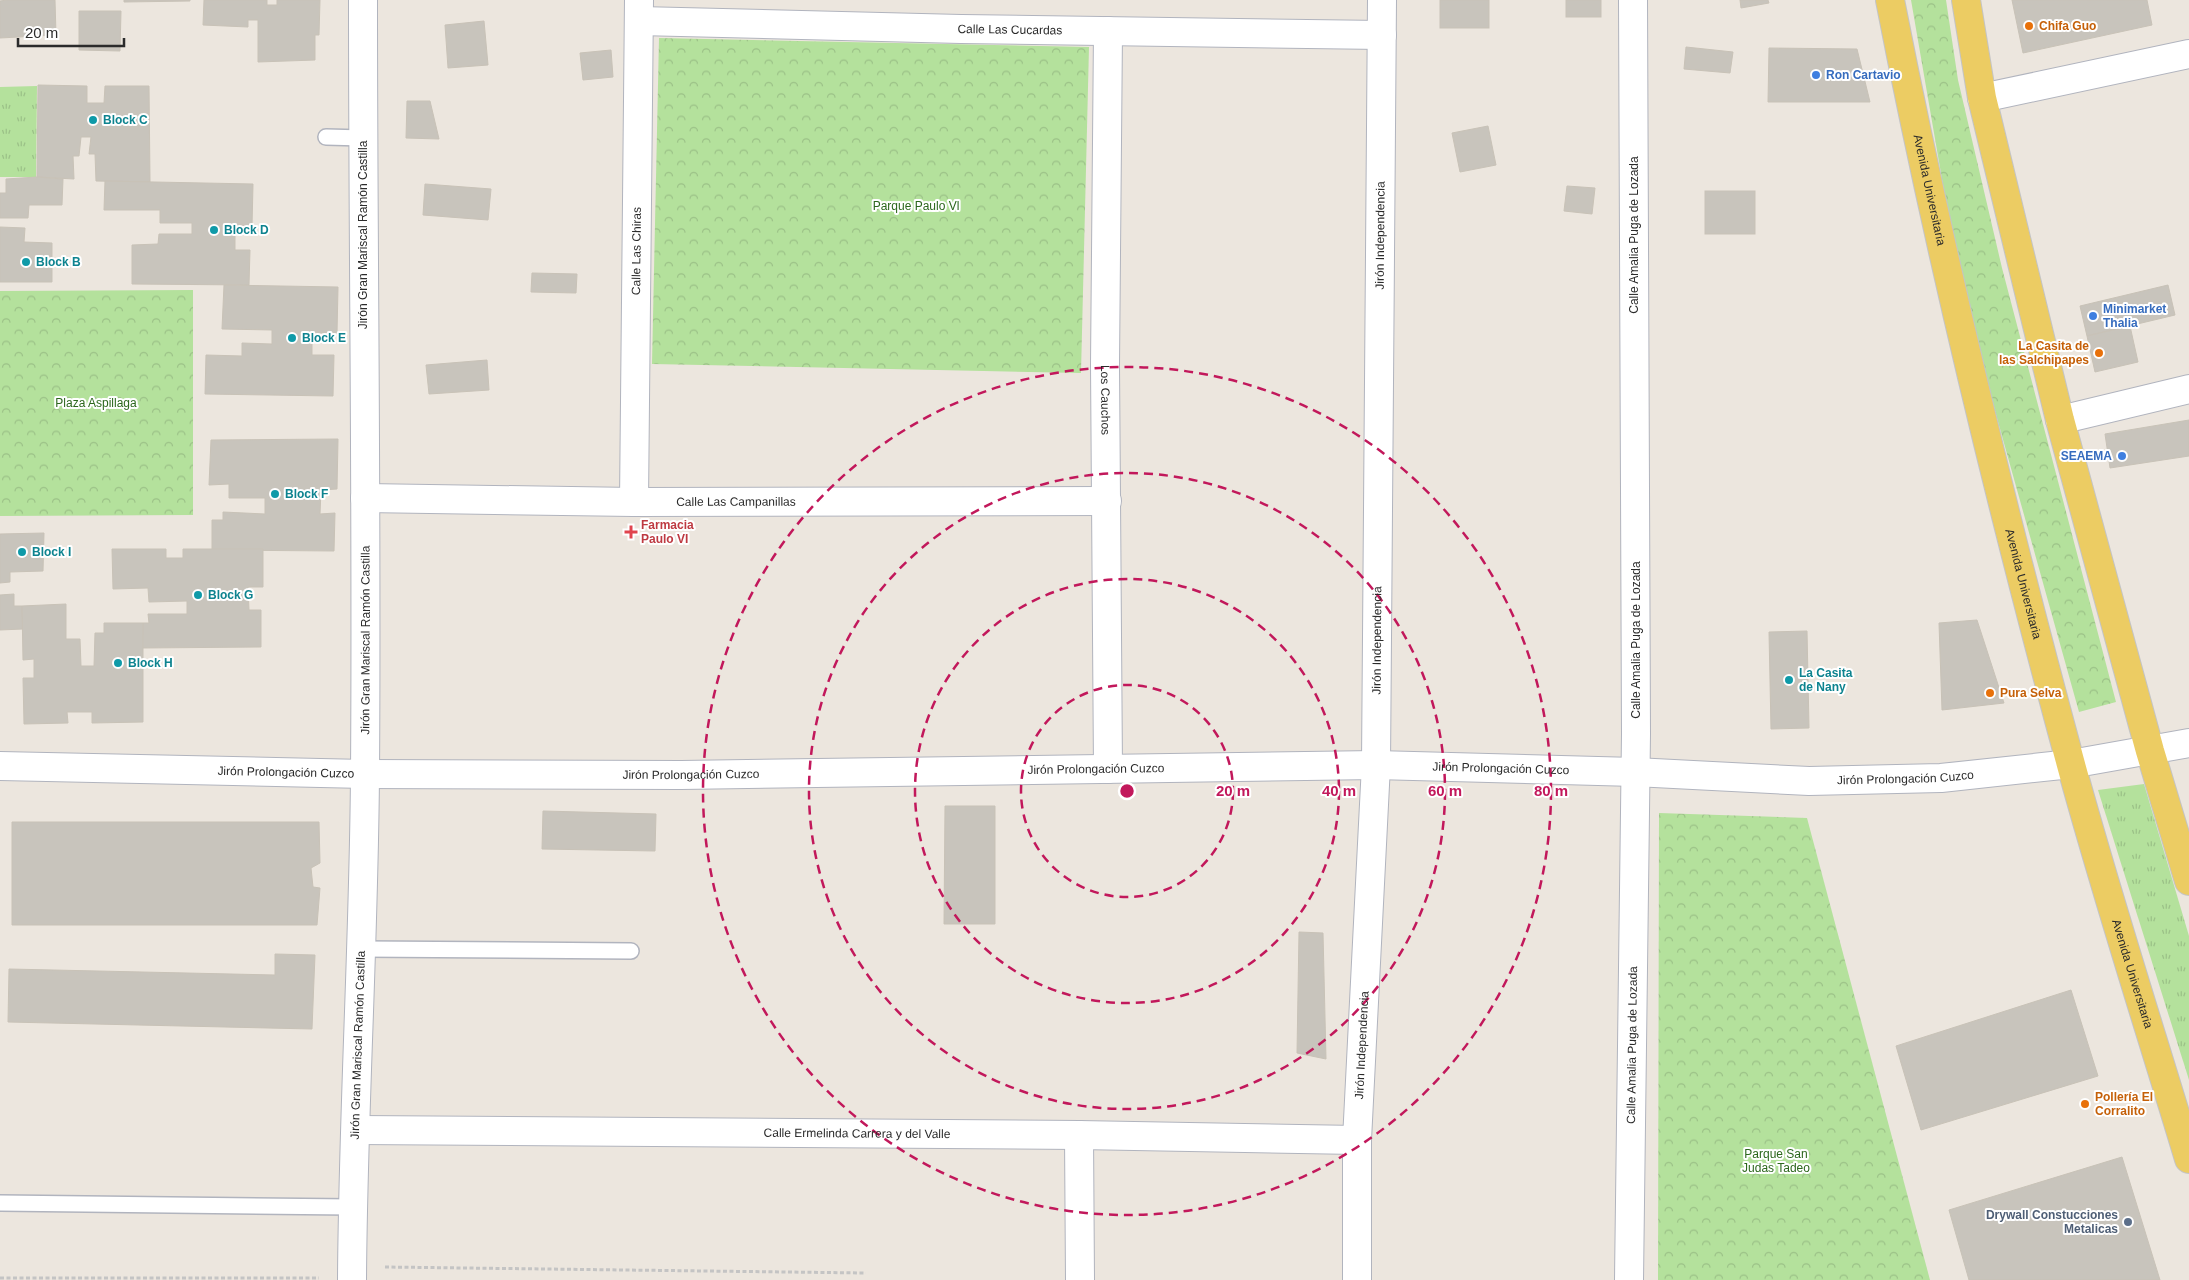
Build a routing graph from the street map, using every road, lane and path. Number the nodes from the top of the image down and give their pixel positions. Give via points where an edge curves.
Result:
1 (363, 0) edge
2 (1382, 0) edge
3 (1634, 0) edge
4 (1890, 0) edge
5 (1966, 0) edge
6 (639, 11) edge
7 (1108, 31) junction
8 (1382, 35) junction
9 (2189, 54) edge
10 (1982, 98) junction
11 (326, 137) dead end
12 (363, 138) junction
13 (2189, 389) edge
14 (2060, 420) junction
15 (365, 498) junction
16 (1107, 501) junction
17 (634, 502) junction
18 (2189, 743) edge
19 (2150, 751) junction
20 (2070, 764) junction
21 (1376, 765) junction
22 (0, 766) edge
23 (1108, 769) junction
24 (1635, 772) junction
25 (365, 774) junction
26 (2189, 881) edge
27 (362, 948) junction
28 (631, 951) dead end
29 (356, 1130) junction
30 (1079, 1135) junction
31 (1357, 1140) junction
32 (2189, 1159) edge
33 (0, 1203) edge
34 (352, 1207) junction
35 (866, 1273) dead end
36 (352, 1276) edge
37 (0, 1278) edge
38 (1080, 1280) edge
39 (1357, 1280) edge
40 (1630, 1280) edge

1 - 12 street, Jirón Gran Mariscal Ramón Castilla
2 - 8 street, Jirón Independencia
3 - 24 street, Calle Amalia Puga de Lozada
4 - 20 main road, Avenida Universitaria via 1910,104 1988,451
5 - 10 main road
6 - 7 street, Calle Las Cucardas
6 - 17 street, Calle Las Chiras
7 - 8 street, Calle Las Cucardas
7 - 16 street, Los Cauchos
8 - 21 street, Jirón Independencia
9 - 10 street
10 - 14 main road
11 - 12 lane
12 - 15 street, Jirón Gran Mariscal Ramón Castilla
13 - 14 street
14 - 19 main road
15 - 17 street, Calle Las Campanillas
15 - 25 street, Jirón Gran Mariscal Ramón Castilla
16 - 17 street, Calle Las Campanillas
16 - 23 street, Los Cauchos
18 - 19 street, Jirón Prolongación Cuzco
19 - 20 street, Jirón Prolongación Cuzco
19 - 26 main road
20 - 24 street, Jirón Prolongación Cuzco via 1941,778 1809,781
20 - 32 main road, Avenida Universitaria
21 - 23 street, Jirón Prolongación Cuzco
21 - 24 street, Jirón Prolongación Cuzco
21 - 31 street, Jirón Independencia
22 - 25 street, Jirón Prolongación Cuzco
23 - 25 street, Jirón Prolongación Cuzco via 680,775
24 - 40 street, Calle Amalia Puga de Lozada
25 - 27 street, Jirón Gran Mariscal Ramón Castilla
27 - 28 lane
27 - 29 street, Jirón Gran Mariscal Ramón Castilla
29 - 30 street, Calle Ermelinda Carrera y del Valle
29 - 34 street, Jirón Gran Mariscal Ramón Castilla
30 - 31 street, Calle Ermelinda Carrera y del Valle
30 - 38 street
31 - 39 street, Jirón Independencia
33 - 34 lane
34 - 36 street, Jirón Gran Mariscal Ramón Castilla
35 - 36 path via 388,1267
36 - 37 path

